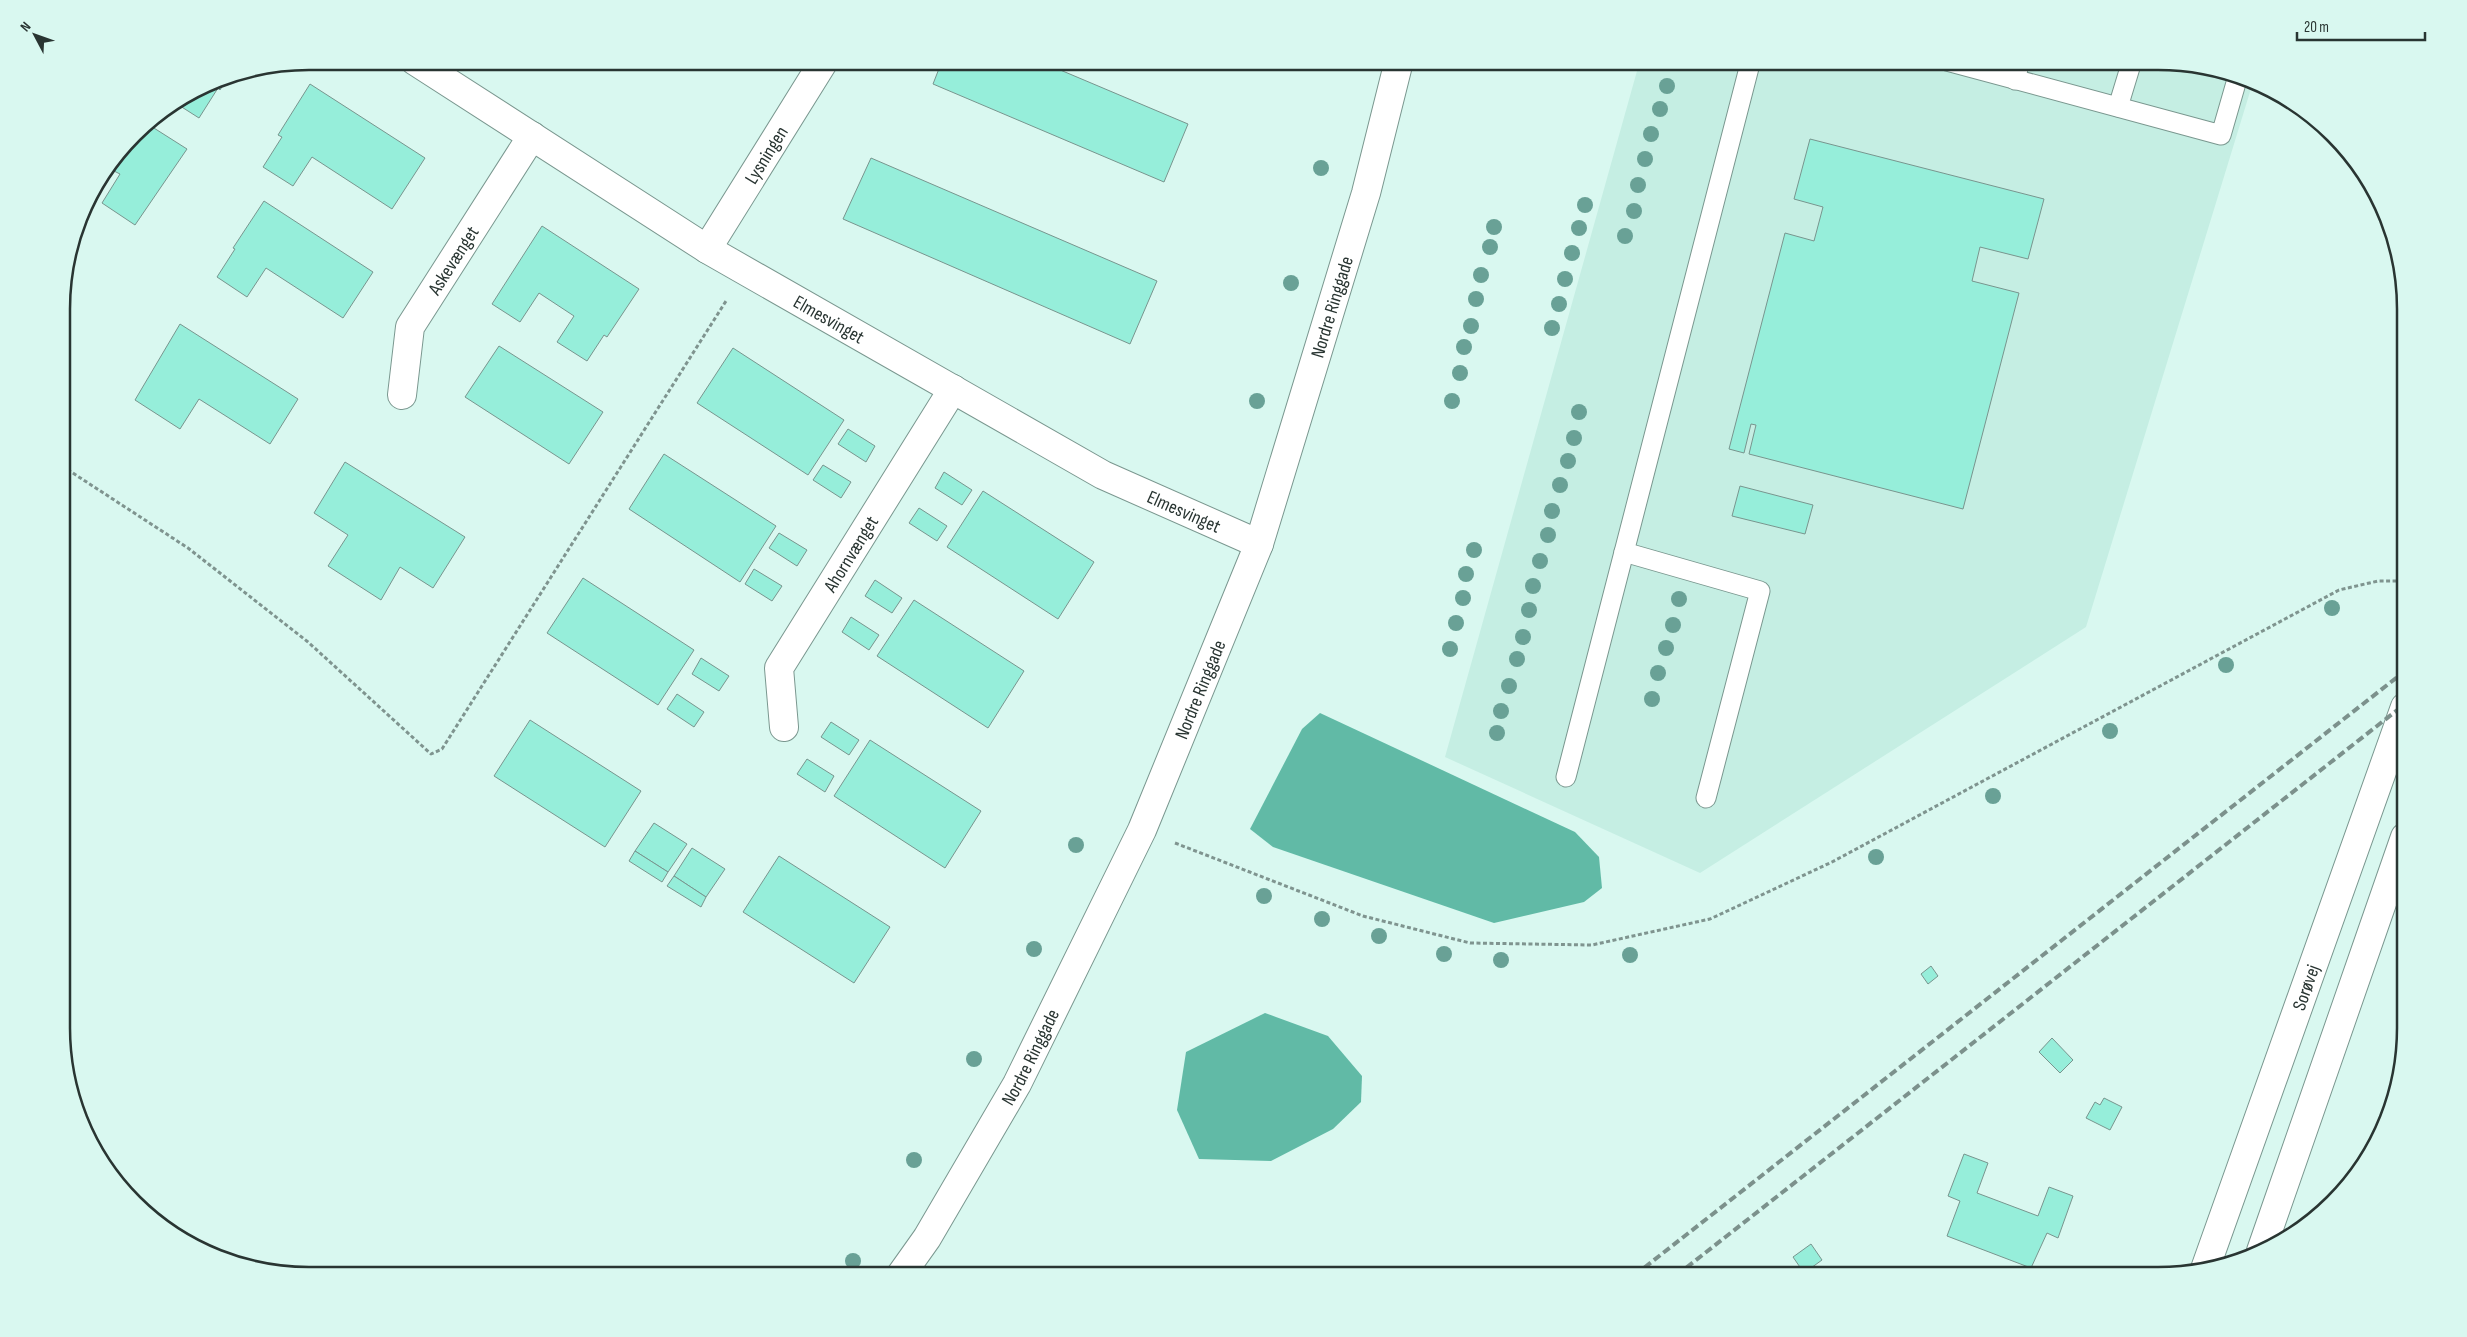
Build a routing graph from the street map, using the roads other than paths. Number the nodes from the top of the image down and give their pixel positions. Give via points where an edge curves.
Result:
1 (429, 70) edge
2 (818, 70) edge
3 (1397, 70) edge
4 (1748, 70) edge
5 (1979, 70) edge
6 (2018, 70) edge
7 (2129, 70) edge
8 (2015, 80) junction
9 (2236, 83) edge
10 (2118, 108) junction
11 (532, 136) junction
12 (707, 249) junction
13 (953, 389) junction
14 (402, 394) dead end
15 (1259, 544) junction
16 (1624, 552) junction
17 (784, 727) dead end
18 (2397, 730) edge
19 (1566, 777) dead end
20 (1706, 798) dead end
21 (2397, 861) edge
22 (2264, 1241) edge
23 (2208, 1261) edge
24 (906, 1267) edge

1 - 11 street, Elmesvinget
2 - 12 street, Lysningen
3 - 15 street, Nordre Ringgade via 1366,193
4 - 16 lane
5 - 8 lane
6 - 8 lane
7 - 10 lane
8 - 10 lane
9 - 10 lane via 2221,135
11 - 12 street, Elmesvinget
11 - 14 street, Askevænget via 410,327
12 - 13 street, Elmesvinget
13 - 15 street, Elmesvinget via 1103,475
13 - 17 street, Ahornvænget via 779,668
15 - 24 street, Nordre Ringgade via 1142,830 1017,1084 927,1238
16 - 19 lane
16 - 20 lane via 1760,591
18 - 23 street, Sorøvej
21 - 22 street

